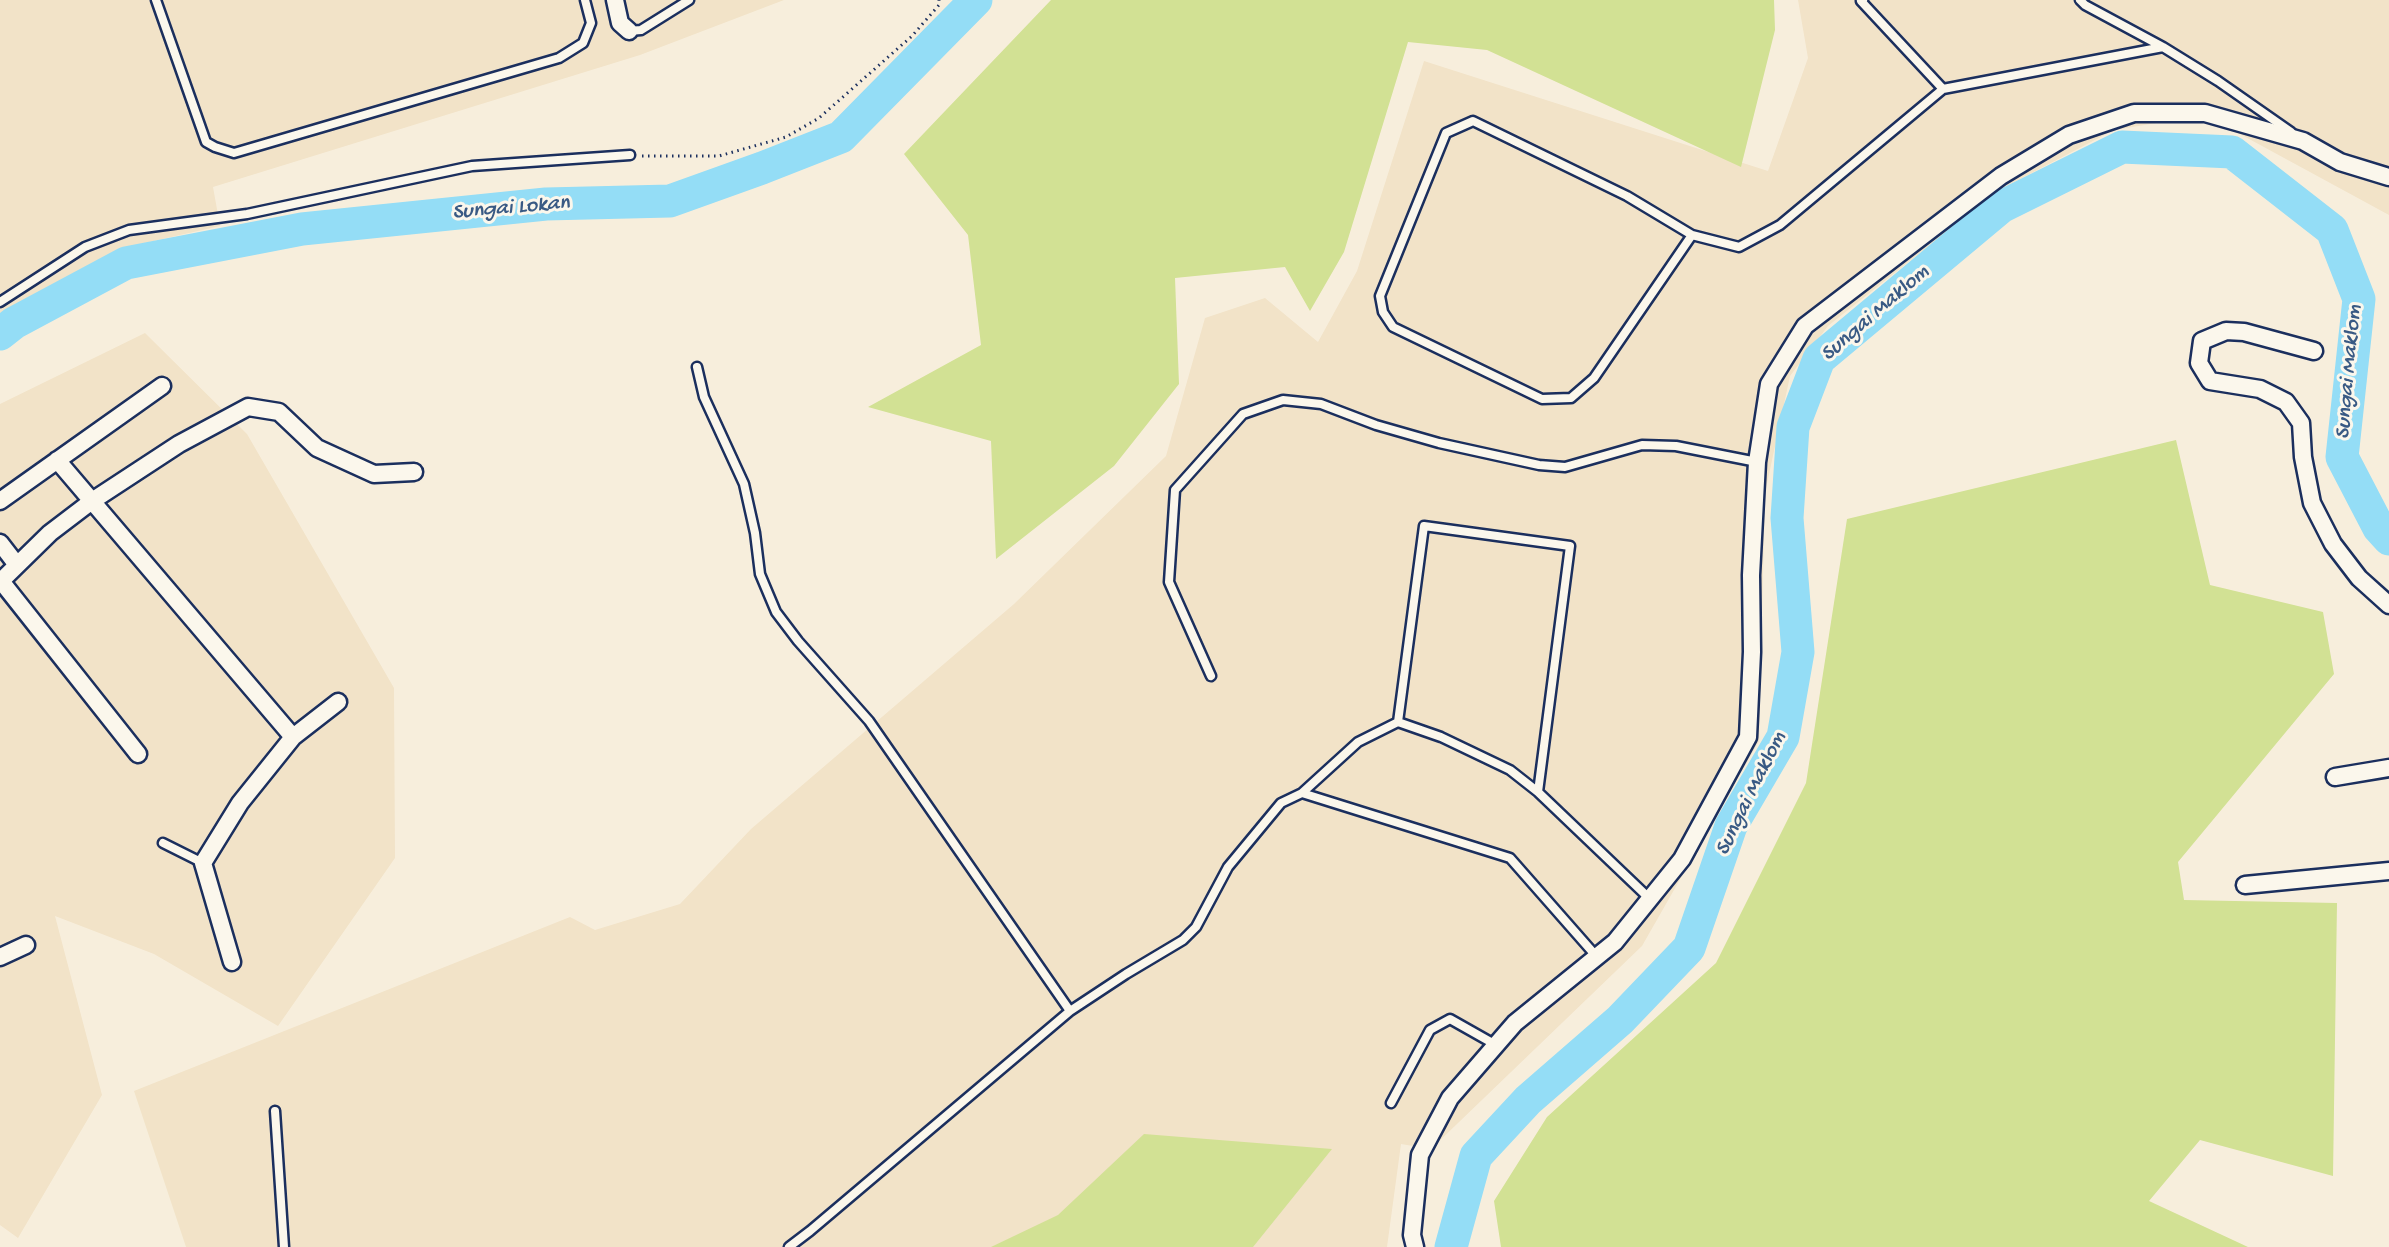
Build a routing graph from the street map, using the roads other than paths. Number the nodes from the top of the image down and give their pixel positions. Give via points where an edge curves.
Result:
1 (156, 0) edge
2 (585, 0) edge
3 (615, 0) edge
4 (689, 0) edge
5 (1863, 0) edge
6 (2080, 0) edge
7 (629, 31) joint
8 (2163, 47) junction
9 (1943, 89) junction
10 (2303, 141) junction
11 (630, 155) road end
12 (2389, 177) edge
13 (1692, 235) junction
14 (0, 302) edge
15 (2314, 351) dead end
16 (697, 368) dead end
17 (162, 386) dead end
18 (57, 460) junction
19 (1757, 462) junction
20 (414, 472) dead end
21 (0, 501) edge
22 (92, 501) junction
23 (0, 543) edge
24 (17, 565) junction
25 (1, 581) edge
26 (2389, 605) edge
27 (1211, 676) dead end
28 (338, 702) dead end
29 (1398, 722) junction
30 (292, 738) junction
31 (138, 754) dead end
32 (2389, 768) edge
33 (2335, 777) dead end
34 (1538, 792) junction
35 (1302, 793) junction
36 (163, 843) dead end
37 (203, 863) junction
38 (2389, 871) edge
39 (2245, 885) dead end
40 (1650, 899) junction
41 (26, 945) dead end
42 (0, 957) edge
43 (1597, 957) junction
44 (232, 962) dead end
45 (1070, 1011) junction
46 (1496, 1045) junction
47 (1391, 1103) dead end
48 (275, 1111) dead end
49 (284, 1247) edge
50 (789, 1247) edge
51 (1415, 1247) edge

1 - 2 lane via 206,142 234,153 559,58 583,43 591,23
3 - 7 street via 620,23
4 - 7 lane via 641,30
5 - 9 lane
6 - 8 lane
8 - 9 lane
8 - 10 lane
9 - 13 lane via 1780,225 1738,246
10 - 12 street via 2340,162
10 - 19 street via 2205,113 2134,113 2069,135 2001,176 1805,326 1768,384
11 - 14 lane via 472,166 247,214 129,230 86,247
13 - 13 lane via 1594,378 1570,398 1542,399 1393,327 1383,312 1380,296 1446,133 1473,121 1627,196
15 - 26 street via 2244,332 2226,331 2202,341 2199,363 2210,381 2260,389 2286,402 2301,423 2312,503 2333,544 2359,578
16 - 45 lane via 704,397 744,484 760,574 776,612 869,721
17 - 18 street
18 - 21 street
18 - 22 street
19 - 27 lane via 1676,446 1642,445 1566,467 1539,465 1439,443 1321,404 1283,400 1244,414 1175,490 1169,582
19 - 40 street via 1748,737 1682,859
20 - 22 street via 374,474 317,448 279,412 248,407 179,444
22 - 24 street via 50,532
22 - 30 street
23 - 24 street
24 - 25 street
25 - 31 street
28 - 30 street
29 - 34 lane via 1441,737 1510,770
29 - 34 lane via 1424,526 1570,546
29 - 35 lane via 1358,742
30 - 37 street via 240,803
32 - 33 street
34 - 40 lane
35 - 43 lane via 1510,858
35 - 45 lane via 1281,803 1228,867 1196,927 1183,940
36 - 37 lane
37 - 44 street
38 - 39 street
40 - 43 street via 1615,942
41 - 42 street
43 - 46 street via 1515,1023
45 - 50 lane
46 - 47 lane via 1450,1019 1430,1030
46 - 51 street via 1450,1098 1420,1155 1412,1235
48 - 49 lane

